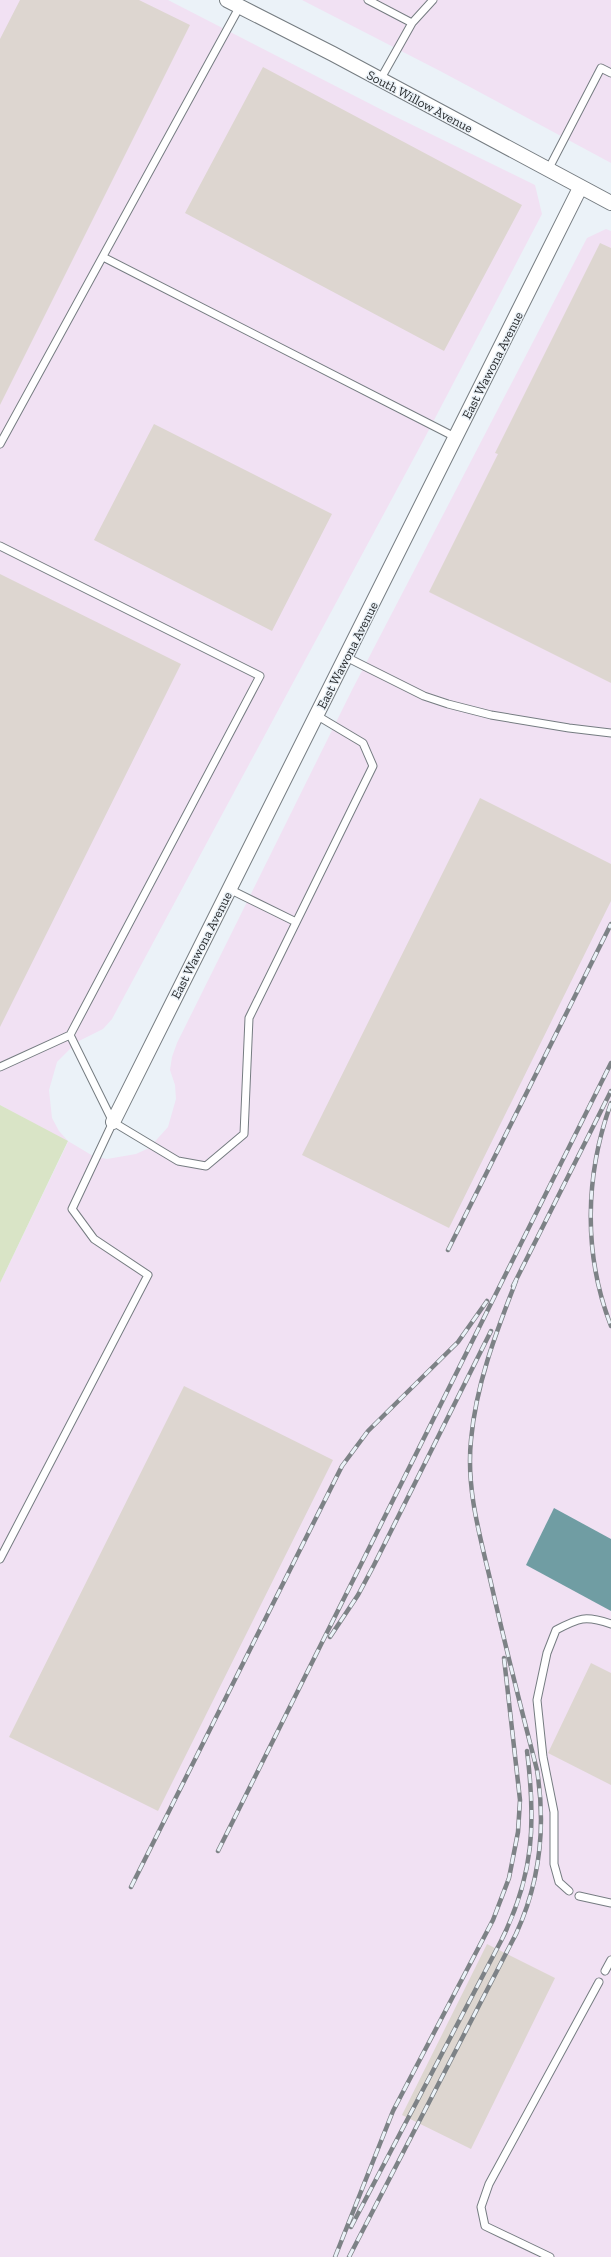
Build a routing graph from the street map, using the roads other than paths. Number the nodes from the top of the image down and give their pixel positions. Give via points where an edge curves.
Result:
1 (227, 0) edge
2 (368, 0) edge
3 (433, 0) edge
4 (240, 6) junction
5 (412, 23) junction
6 (611, 73) edge
7 (380, 80) junction
8 (548, 170) junction
9 (580, 188) junction
10 (611, 203) edge
11 (103, 257) junction
12 (456, 437) junction
13 (0, 444) edge
14 (0, 546) edge
15 (346, 657) junction
16 (316, 715) junction
17 (611, 733) edge
18 (229, 890) junction
19 (296, 922) junction
20 (70, 1035) junction
21 (0, 1067) edge
22 (113, 1122) junction
23 (0, 1559) edge
24 (611, 1624) edge
25 (569, 1891) dead end
26 (580, 1896) dead end
27 (611, 1904) edge
28 (611, 1960) edge
29 (605, 1971) dead end
30 (599, 1982) dead end
31 (550, 2257) edge

1 - 4 street, South Willow Avenue
2 - 5 lane
3 - 5 lane
4 - 7 street, South Willow Avenue
4 - 11 lane
5 - 7 lane
6 - 8 lane via 601,68
7 - 8 street, South Willow Avenue
8 - 9 street, South Willow Avenue
9 - 10 street, South Willow Avenue
9 - 12 street, East Wawona Avenue
11 - 12 lane
11 - 13 lane
12 - 15 street, East Wawona Avenue
14 - 20 lane via 260,676
15 - 16 street, East Wawona Avenue
15 - 17 lane via 424,696 448,704 491,715
16 - 18 street, East Wawona Avenue
16 - 19 lane via 363,743 373,766
18 - 19 lane
18 - 22 street, East Wawona Avenue
19 - 22 lane via 249,1018 244,1134 206,1166 178,1161
20 - 21 lane
20 - 22 lane
22 - 23 lane via 72,1209 94,1239 148,1276
24 - 25 lane via 579,1618 556,1630 546,1652 537,1700 543,1757 554,1812 554,1864 558,1882
26 - 27 lane
28 - 29 lane
30 - 31 lane via 489,2184 481,2206 485,2226

